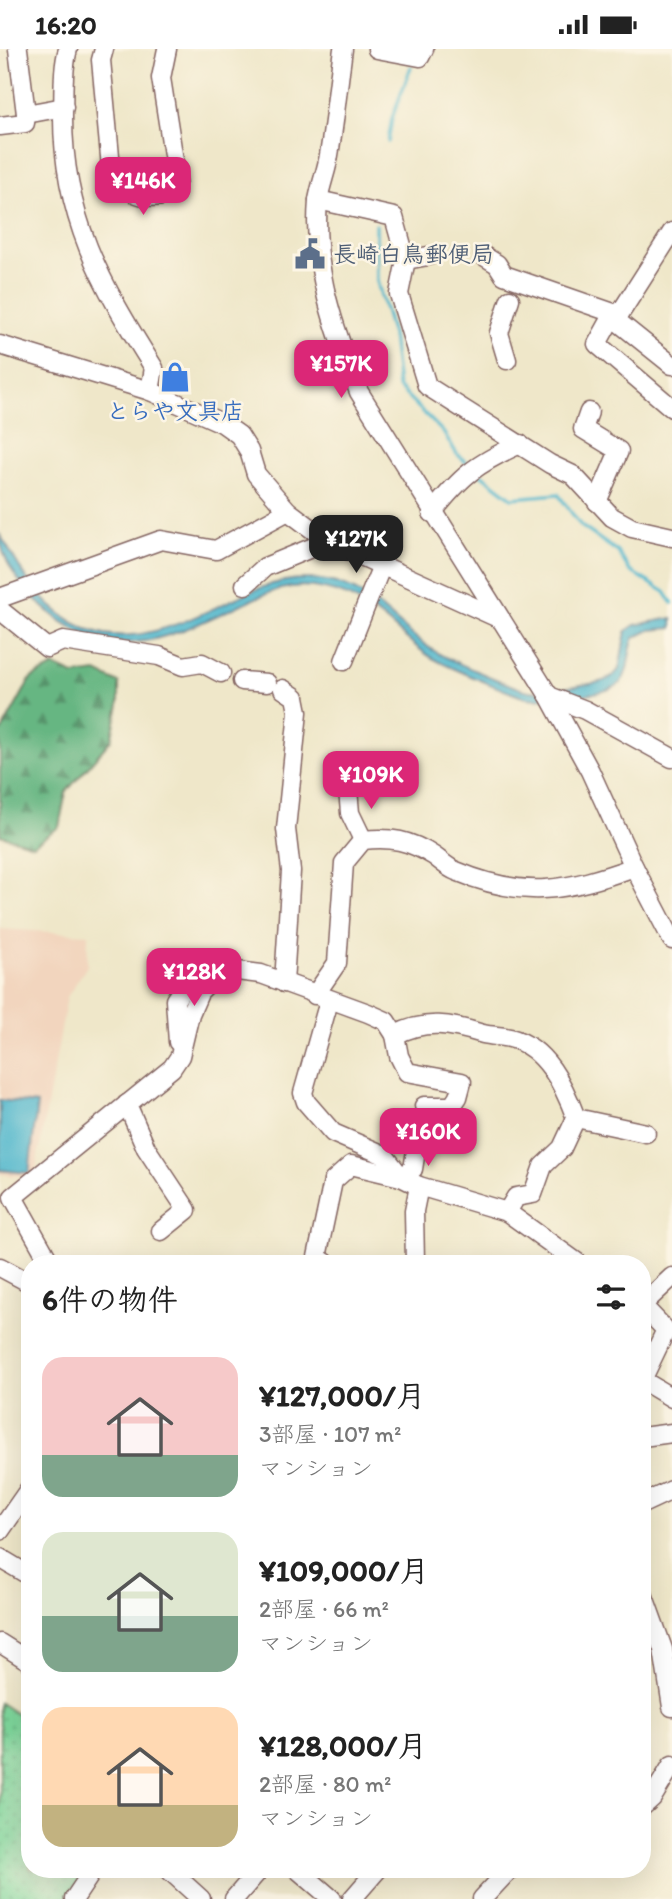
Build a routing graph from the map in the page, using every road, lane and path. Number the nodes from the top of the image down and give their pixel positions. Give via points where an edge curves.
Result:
1 (18, 49) edge
2 (68, 49) edge
3 (104, 49) edge
4 (167, 49) edge
5 (343, 49) edge
6 (377, 49) edge
7 (424, 49) edge
8 (64, 107) junction
9 (26, 114) junction
10 (0, 126) edge
11 (318, 200) junction
12 (672, 232) edge
13 (428, 256) dead end
14 (484, 256) dead end
15 (406, 260) junction
16 (510, 299) dead end
17 (615, 316) junction
18 (0, 345) edge
19 (507, 359) dead end
20 (672, 365) edge
21 (150, 391) junction
22 (672, 408) edge
23 (589, 412) dead end
24 (520, 444) junction
25 (597, 502) junction
26 (288, 511) junction
27 (432, 513) junction
28 (672, 537) edge
29 (328, 541) junction
30 (382, 565) junction
31 (245, 585) dead end
32 (0, 598) edge
33 (0, 610) edge
34 (498, 618) junction
35 (344, 661) dead end
36 (221, 673) dead end
37 (242, 681) dead end
38 (549, 696) junction
39 (672, 758) edge
40 (348, 789) dead end
41 (363, 840) junction
42 (634, 867) junction
43 (672, 940) edge
44 (223, 965) dead end
45 (284, 983) junction
46 (322, 998) junction
47 (395, 1035) junction
48 (180, 1056) junction
49 (127, 1104) junction
50 (424, 1106) dead end
51 (576, 1118) junction
52 (420, 1126) dead end
53 (646, 1133) dead end
54 (401, 1177) junction
55 (419, 1186) junction
56 (507, 1212) junction
57 (161, 1231) dead end
58 (46, 1255) edge
59 (321, 1255) edge
60 (415, 1255) edge
61 (567, 1255) edge
62 (0, 1267) edge
63 (672, 1277) edge
64 (21, 1278) edge
65 (651, 1297) edge
66 (651, 1314) edge
67 (651, 1361) edge
68 (651, 1385) edge
69 (672, 1398) edge
70 (672, 1433) edge
71 (651, 1436) edge
72 (672, 1490) edge
73 (651, 1500) edge
74 (21, 1501) edge
75 (0, 1531) edge
76 (0, 1558) edge
77 (21, 1571) edge
78 (651, 1616) edge
79 (0, 1643) edge
80 (21, 1656) edge
81 (672, 1707) edge
82 (672, 1765) edge
83 (651, 1799) edge
84 (88, 1878) edge
85 (178, 1878) edge
86 (252, 1878) edge
87 (307, 1878) edge
88 (370, 1878) edge
89 (500, 1878) edge
90 (74, 1899) edge
91 (201, 1899) edge
92 (234, 1899) edge
93 (332, 1899) edge
94 (352, 1899) edge
95 (482, 1899) edge

1 - 9 street
2 - 8 street
3 - 4 street via 101,60 111,178 150,199 166,195 177,180 161,78
5 - 11 street via 329,157
6 - 7 street via 420,57
8 - 9 street
8 - 21 street via 65,166 73,207 110,299 154,368
9 - 10 street via 25,123
11 - 15 street via 394,217
11 - 27 street via 320,260 327,305 340,342 359,392
12 - 17 street
13 - 15 street
14 - 17 street via 504,275
15 - 24 street via 398,294 427,386
16 - 19 street via 499,333
17 - 20 street
17 - 22 street via 597,344
18 - 21 street
21 - 26 street via 239,435 256,474
23 - 25 street via 583,429 618,451
24 - 25 street via 573,475
24 - 27 street via 459,478
25 - 28 street via 632,528
26 - 29 street
26 - 32 street via 216,550 161,540
27 - 34 street
29 - 30 street
29 - 31 street via 265,567
30 - 34 street
30 - 35 street
33 - 36 street via 47,648 63,641 77,643 159,656 183,666 202,663
34 - 38 street
37 - 45 street via 275,686 295,697 298,712 286,818 290,871
38 - 39 street via 585,710
38 - 42 street
40 - 41 street via 350,813
41 - 42 street via 391,837 431,854 455,871 541,892 582,885
41 - 46 street via 344,863 337,963
42 - 43 street
44 - 48 street via 201,974 175,1000
45 - 46 street
45 - 48 street via 236,971 214,977 200,991 190,1014
46 - 47 street via 386,1021
46 - 54 street via 303,1093 306,1102 333,1133 384,1155
47 - 50 street via 407,1072 462,1082 452,1106
47 - 51 street via 416,1025 436,1024 522,1042 554,1070
48 - 49 street via 172,1068
49 - 57 street via 146,1148 187,1210
49 - 58 street via 13,1197
51 - 53 street
51 - 56 street via 562,1148 543,1166 533,1194 516,1197
52 - 54 street via 413,1169
54 - 55 street
54 - 59 street via 351,1165 339,1175 331,1189
55 - 56 street
55 - 60 street via 414,1210
56 - 61 street
62 - 64 street
63 - 65 street
66 - 67 street via 664,1334
68 - 69 street
70 - 71 street
72 - 73 street
74 - 75 street
76 - 77 street
78 - 81 street via 663,1649
79 - 80 street
82 - 83 street
84 - 90 street
85 - 91 street
86 - 92 street
87 - 93 street
88 - 94 street
89 - 95 street

